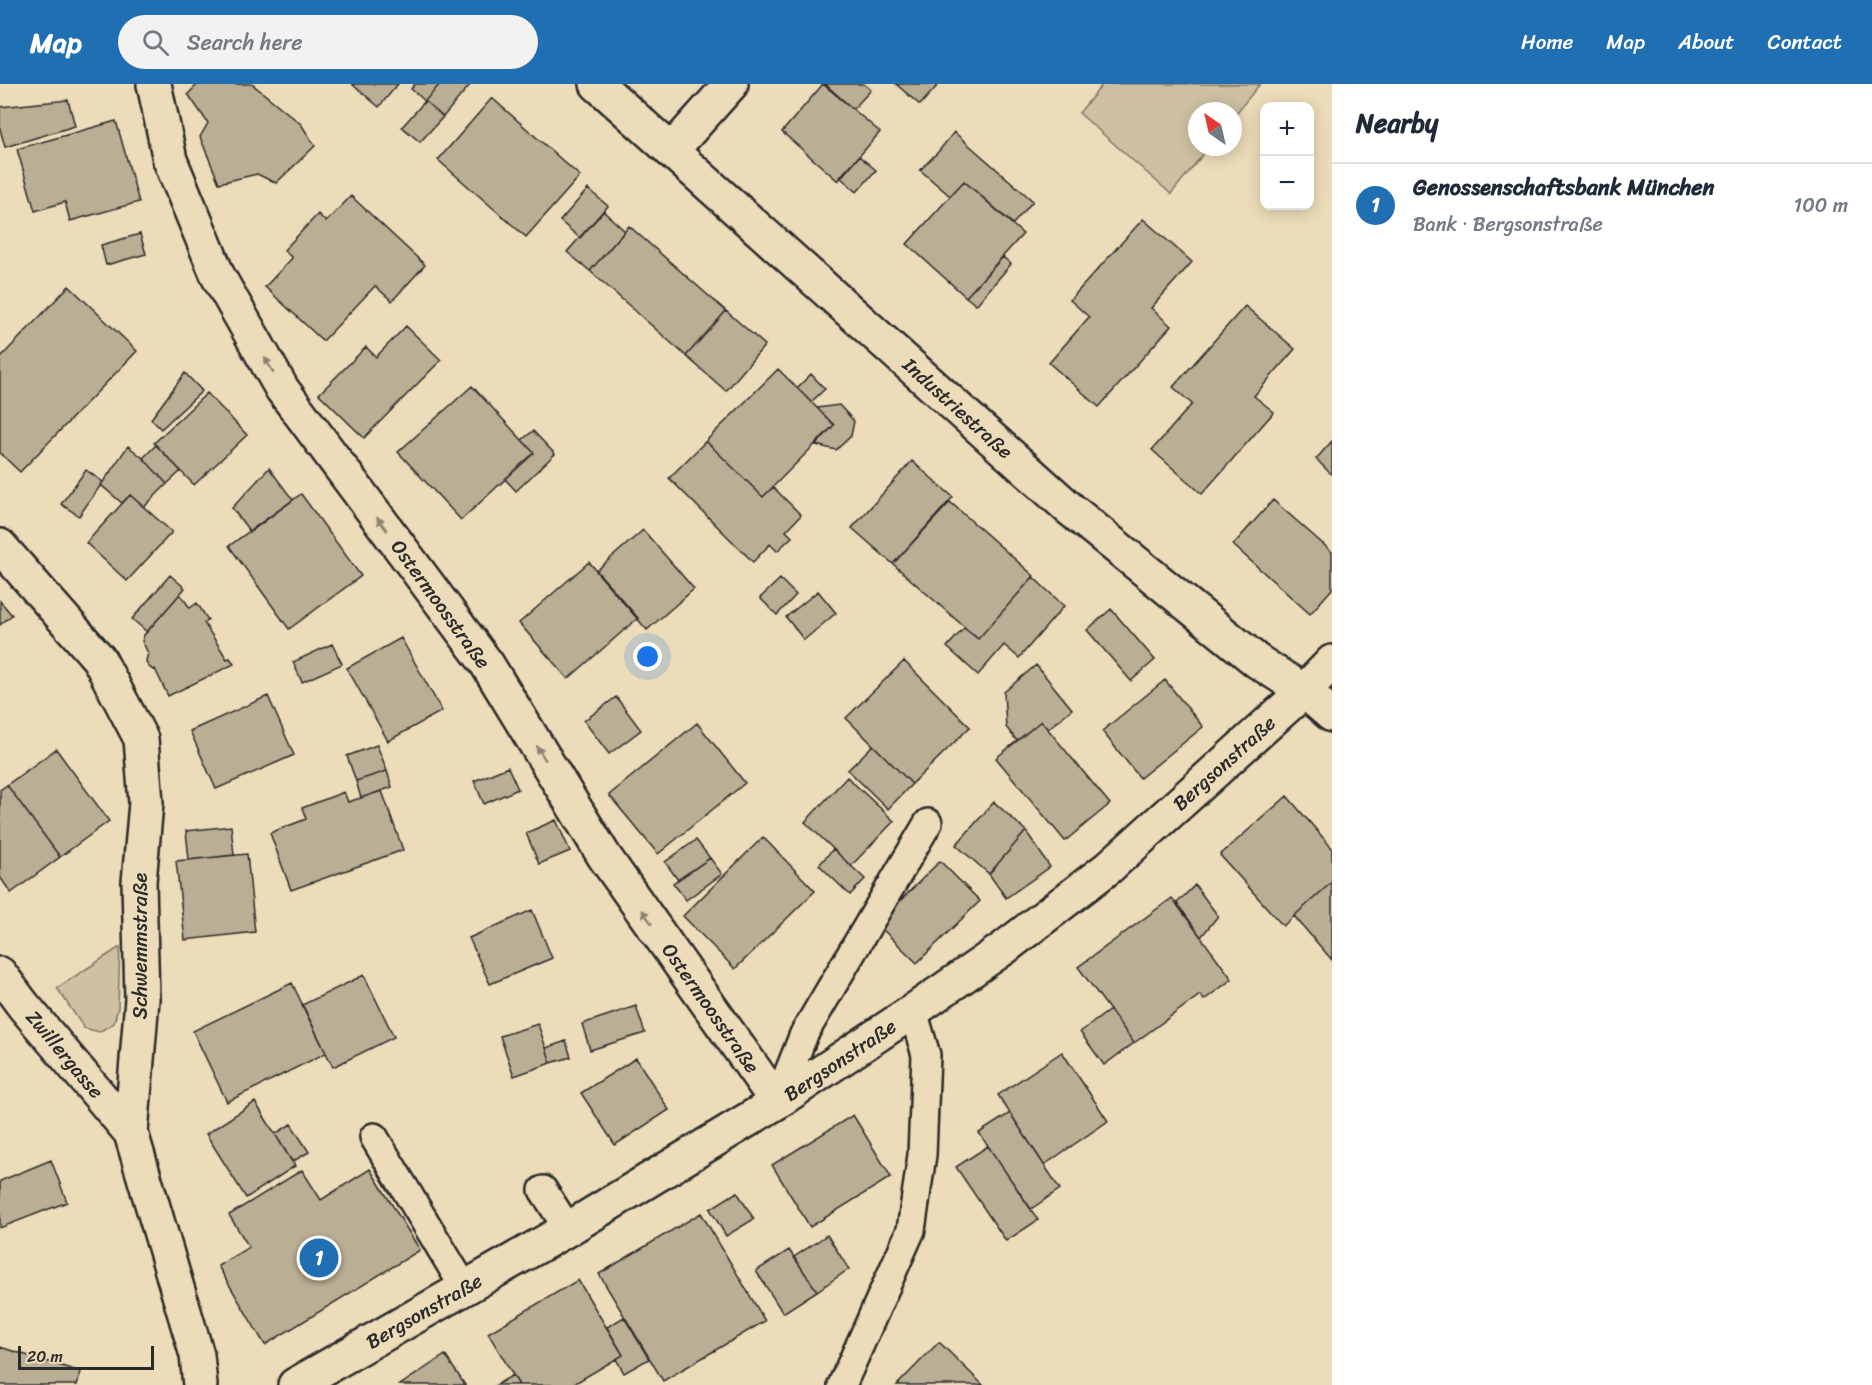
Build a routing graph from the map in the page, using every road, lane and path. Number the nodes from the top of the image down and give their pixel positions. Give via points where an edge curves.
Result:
1 (154, 84) edge
2 (597, 84) edge
3 (731, 84) edge
4 (671, 151) junction
5 (0, 546) edge
6 (1332, 662) edge
7 (1304, 691) junction
8 (1332, 715) edge
9 (928, 823) dead end
10 (0, 974) edge
11 (913, 1011) junction
12 (777, 1102) junction
13 (131, 1133) junction
14 (374, 1137) dead end
15 (543, 1190) dead end
16 (568, 1229) junction
17 (464, 1287) junction
18 (200, 1385) edge
19 (296, 1385) edge
20 (842, 1385) edge

12 -> 1 street, Ostermoosstraße via 604,856 487,664 282,389 218,276 170,160
2 - 4 street, Industriestraße
3 - 4 street
4 - 7 street, Industriestraße via 1070,509 1257,662
5 - 13 street, Schwemmstraße via 99,659 141,739 146,802 139,882 142,999
6 - 7 street, Bergsonstraße
7 - 8 street, Industriestraße
7 - 11 street, Bergsonstraße via 1108,868 1004,948
9 - 12 lane via 804,1034
10 - 13 street, Zwillergasse
11 - 12 street, Bergsonstraße
11 - 20 lane via 926,1055 922,1155 911,1230
12 - 16 street, Bergsonstraße
13 - 18 street, Schwemmstraße via 197,1355
14 - 17 lane
15 - 16 lane
16 - 17 street, Bergsonstraße
17 - 19 street, Bergsonstraße

